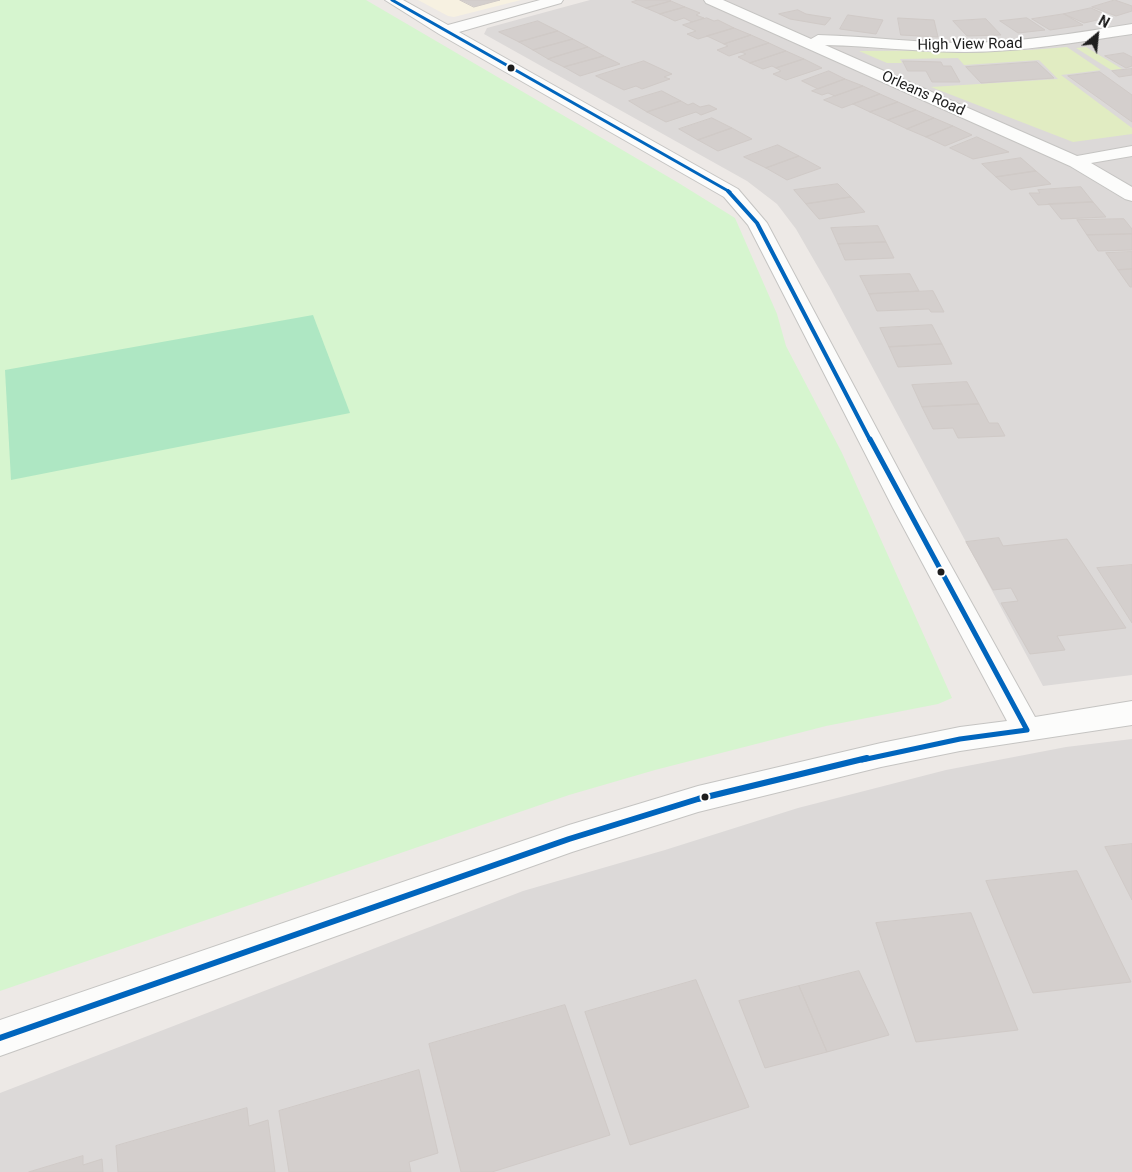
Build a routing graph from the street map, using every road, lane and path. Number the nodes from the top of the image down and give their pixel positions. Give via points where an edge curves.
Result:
1 (392, 0) edge
2 (556, 0) edge
3 (711, 0) edge
4 (1132, 29) edge
5 (444, 31) junction
6 (807, 42) junction
7 (1132, 151) edge
8 (1076, 162) junction
9 (1132, 195) edge
10 (1132, 713) edge
11 (1027, 730) junction
12 (0, 1038) edge

1 - 5 street
2 - 5 street
3 - 6 street, Orleans Road
4 - 6 street, High View Road via 986,47
5 - 11 street via 731,193 758,222 906,508
6 - 8 street, Orleans Road
7 - 8 street
8 - 9 street, Orleans Road
10 - 11 street
11 - 12 street via 881,755 698,799 560,842

